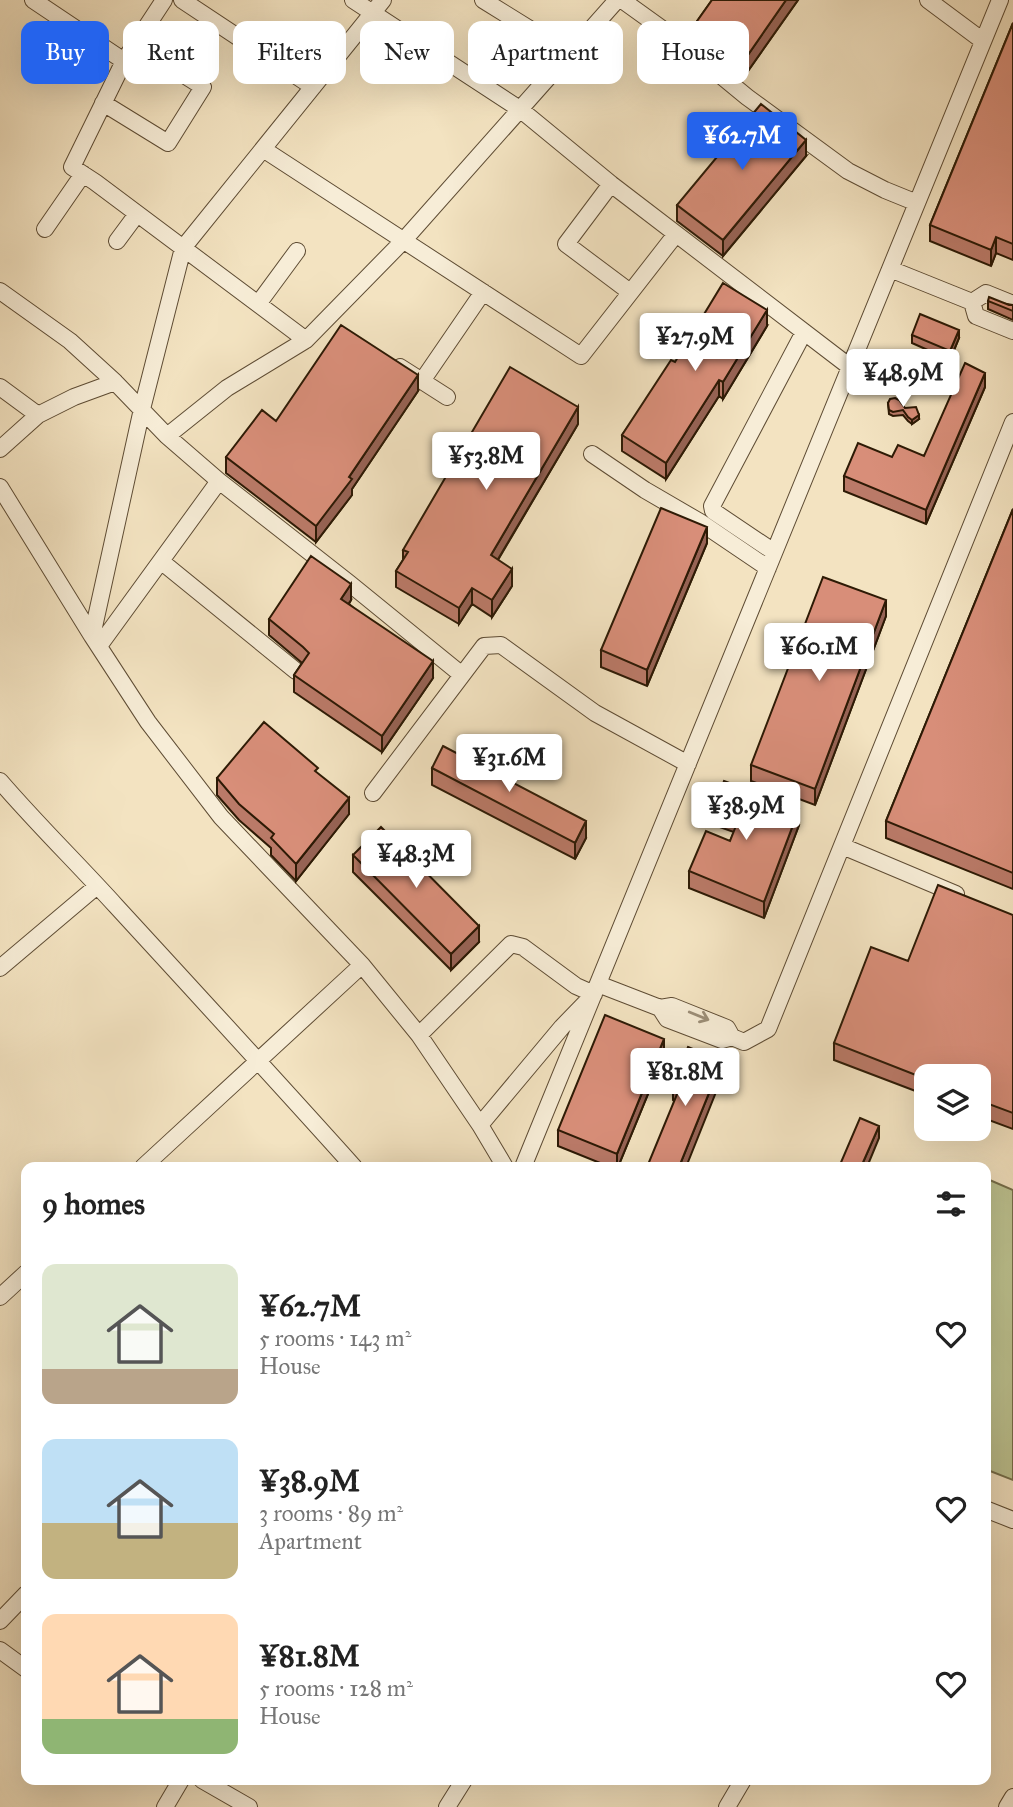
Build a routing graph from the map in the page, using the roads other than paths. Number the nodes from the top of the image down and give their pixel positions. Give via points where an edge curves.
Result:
1 (33, 0) edge
2 (163, 0) edge
3 (182, 0) edge
4 (353, 0) edge
5 (483, 0) edge
6 (620, 0) edge
7 (928, 0) edge
8 (1000, 0) edge
9 (51, 5) edge
10 (378, 7) edge
11 (150, 21) edge
12 (516, 21) edge
13 (600, 21) edge
14 (983, 41) junction
15 (123, 60) edge
16 (123, 63) edge
17 (198, 84) edge
18 (543, 84) edge
19 (313, 87) junction
20 (103, 103) junction
21 (521, 110) junction
22 (264, 149) junction
23 (83, 174) junction
24 (611, 184) junction
25 (917, 202) junction
26 (137, 214) junction
27 (45, 229) dead end
28 (676, 234) junction
29 (404, 240) junction
30 (117, 241) dead end
31 (183, 248) junction
32 (297, 251) dead end
33 (890, 269) junction
34 (0, 291) edge
35 (483, 292) junction
36 (630, 292) junction
37 (972, 302) junction
38 (258, 304) junction
39 (1013, 304) edge
40 (1013, 331) edge
41 (804, 332) junction
42 (306, 340) junction
43 (390, 360) edge
44 (850, 367) junction
45 (422, 381) junction
46 (115, 382) junction
47 (0, 387) edge
48 (447, 397) dead end
49 (142, 409) junction
50 (38, 415) junction
51 (1013, 422) edge
52 (167, 436) junction
53 (0, 449) edge
54 (592, 454) dead end
55 (219, 481) junction
56 (0, 486) edge
57 (774, 552) junction
58 (162, 562) junction
59 (768, 568) junction
60 (96, 641) junction
61 (296, 671) edge
62 (463, 675) junction
63 (688, 764) junction
64 (0, 781) edge
65 (373, 793) dead end
66 (842, 846) junction
67 (97, 886) junction
68 (976, 902) edge
69 (362, 965) junction
70 (0, 968) edge
71 (596, 989) junction
72 (419, 1035) junction
73 (259, 1061) junction
74 (480, 1125) junction
75 (148, 1162) edge
76 (350, 1162) edge
77 (502, 1162) edge
78 (525, 1162) edge
79 (21, 1278) edge
80 (0, 1297) edge
81 (991, 1511) edge
82 (1013, 1520) edge
83 (21, 1599) edge
84 (0, 1621) edge
85 (0, 1650) edge
86 (21, 1665) edge
87 (178, 1785) edge
88 (211, 1785) edge
89 (461, 1785) edge
90 (740, 1785) edge
91 (1013, 1797) edge
92 (165, 1807) edge
93 (249, 1807) edge
94 (447, 1807) edge
95 (727, 1807) edge
96 (1007, 1807) edge

1 - 9 street
2 - 11 street
3 - 19 street
4 - 10 street
5 - 12 street
6 - 13 street
6 - 25 street via 848,171
7 - 14 street
8 - 14 street
9 - 15 street
10 - 19 street
10 - 21 street
14 - 25 street
16 - 20 street
17 - 20 street via 203,87 168,143
18 - 21 street
19 - 22 street
20 - 23 street via 72,167
21 - 24 street
21 - 29 street
22 - 29 street
22 - 31 street
23 - 26 street
23 - 27 street
24 - 28 street
24 - 36 street via 561,240
25 - 33 street
26 - 30 street
26 - 31 street
28 - 36 street
28 - 41 street
29 - 35 street
29 - 42 street via 332,323
31 - 38 street
31 - 49 street
32 - 38 street
33 - 37 street
33 - 44 street
34 - 46 street via 71,341
35 - 36 street via 581,356
35 - 45 street
37 - 39 street via 986,293
37 - 40 street via 976,316
38 - 42 street
41 - 44 street
41 - 57 street via 712,506
42 - 52 street via 227,388
43 - 45 street
44 - 57 street
45 - 48 street
46 - 49 street
46 - 50 street
47 - 50 street
49 - 52 street
49 - 60 street
50 - 53 street
51 - 66 street
52 - 55 street
54 - 59 street
55 - 58 street
55 - 62 street
56 - 60 street
57 - 59 street
58 - 60 street
58 - 61 street
59 - 63 street
60 - 69 street via 148,722 221,817
62 - 63 street via 484,646 502,645 595,713
62 - 65 street
63 - 71 street
64 - 67 street
66 - 68 street
71 -> 66 street via 660,1008 667,1018 722,1040 732,1037 744,1042 768,1029
67 - 70 street
67 - 73 street
69 - 72 street
69 - 73 street
71 - 72 street via 576,986 523,947 511,944
71 - 74 street
71 - 78 street
72 - 74 street
73 - 75 street
73 - 76 street
74 - 77 street
79 - 80 street
81 - 82 street
83 - 84 street
85 - 86 street
87 - 92 street
88 - 93 street
89 - 94 street
90 - 95 street
91 - 96 street

